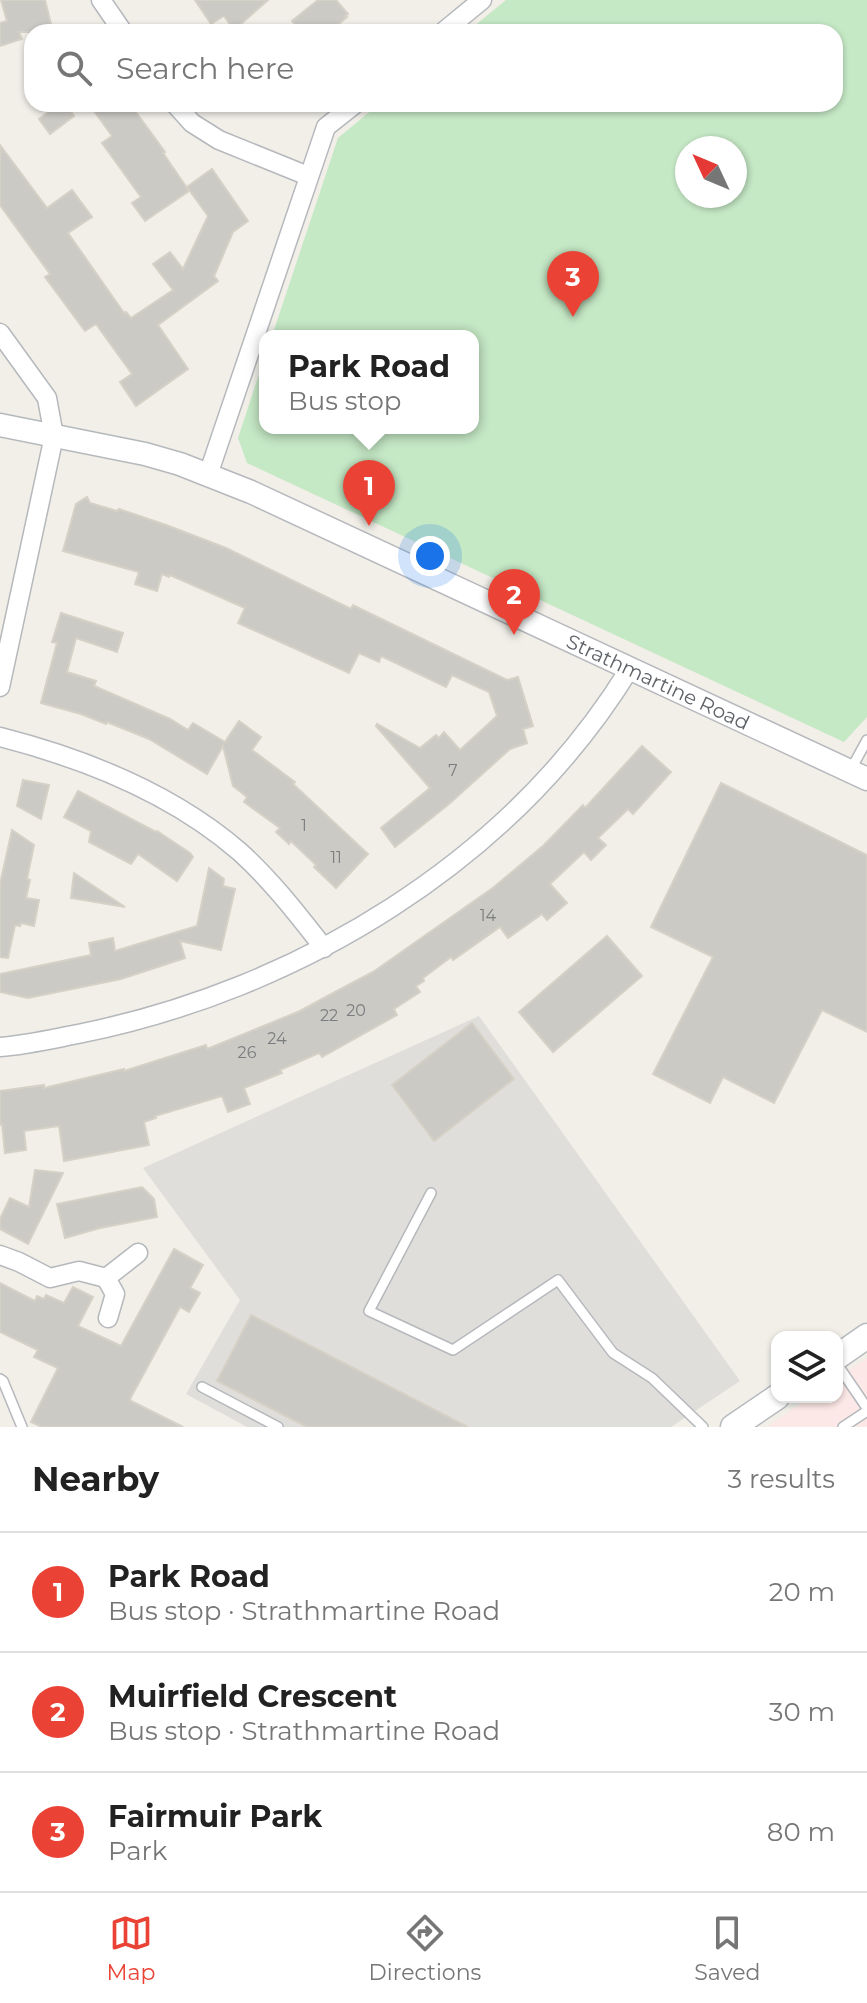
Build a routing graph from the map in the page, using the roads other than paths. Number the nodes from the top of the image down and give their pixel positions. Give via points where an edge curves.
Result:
1 (101, 0) edge
2 (482, 0) edge
3 (118, 24) edge
4 (453, 24) edge
5 (182, 112) edge
6 (345, 112) edge
7 (308, 176) junction
8 (0, 333) edge
9 (0, 425) edge
10 (54, 436) junction
11 (208, 475) junction
12 (630, 668) junction
13 (0, 687) edge
14 (0, 737) edge
15 (867, 740) edge
16 (859, 775) edge
17 (324, 948) junction
18 (0, 1047) edge
19 (431, 1193) dead end
20 (138, 1253) dead end
21 (0, 1255) edge
22 (106, 1278) junction
23 (108, 1318) dead end
24 (867, 1336) edge
25 (843, 1353) edge
26 (843, 1373) edge
27 (0, 1379) edge
28 (202, 1387) dead end
29 (771, 1401) edge
30 (867, 1409) edge
31 (22, 1427) edge
32 (278, 1427) edge
33 (703, 1427) edge
34 (733, 1427) edge
35 (843, 1427) edge

1 - 3 street
2 - 4 street
5 - 7 street via 219,140
6 - 7 street via 326,127
7 - 11 street
8 - 10 street via 47,398
9 - 10 street, Strathmartine Road
10 - 11 street, Strathmartine Road via 145,454
10 - 13 street
11 - 12 street, Strathmartine Road
12 - 16 street, Strathmartine Road
12 - 17 street via 607,707 554,770 491,833 414,893
14 - 17 street via 111,772 183,810 239,851
15 - 16 lane
17 - 18 street via 226,993 128,1024
19 - 33 lane via 369,1311 453,1350 558,1280 613,1353 652,1378
20 - 22 street
21 - 22 street via 50,1278 79,1271
22 - 23 street via 115,1294
24 - 25 main road
26 - 30 lane
27 - 31 lane
28 - 32 lane
29 - 34 main road
30 - 35 lane

